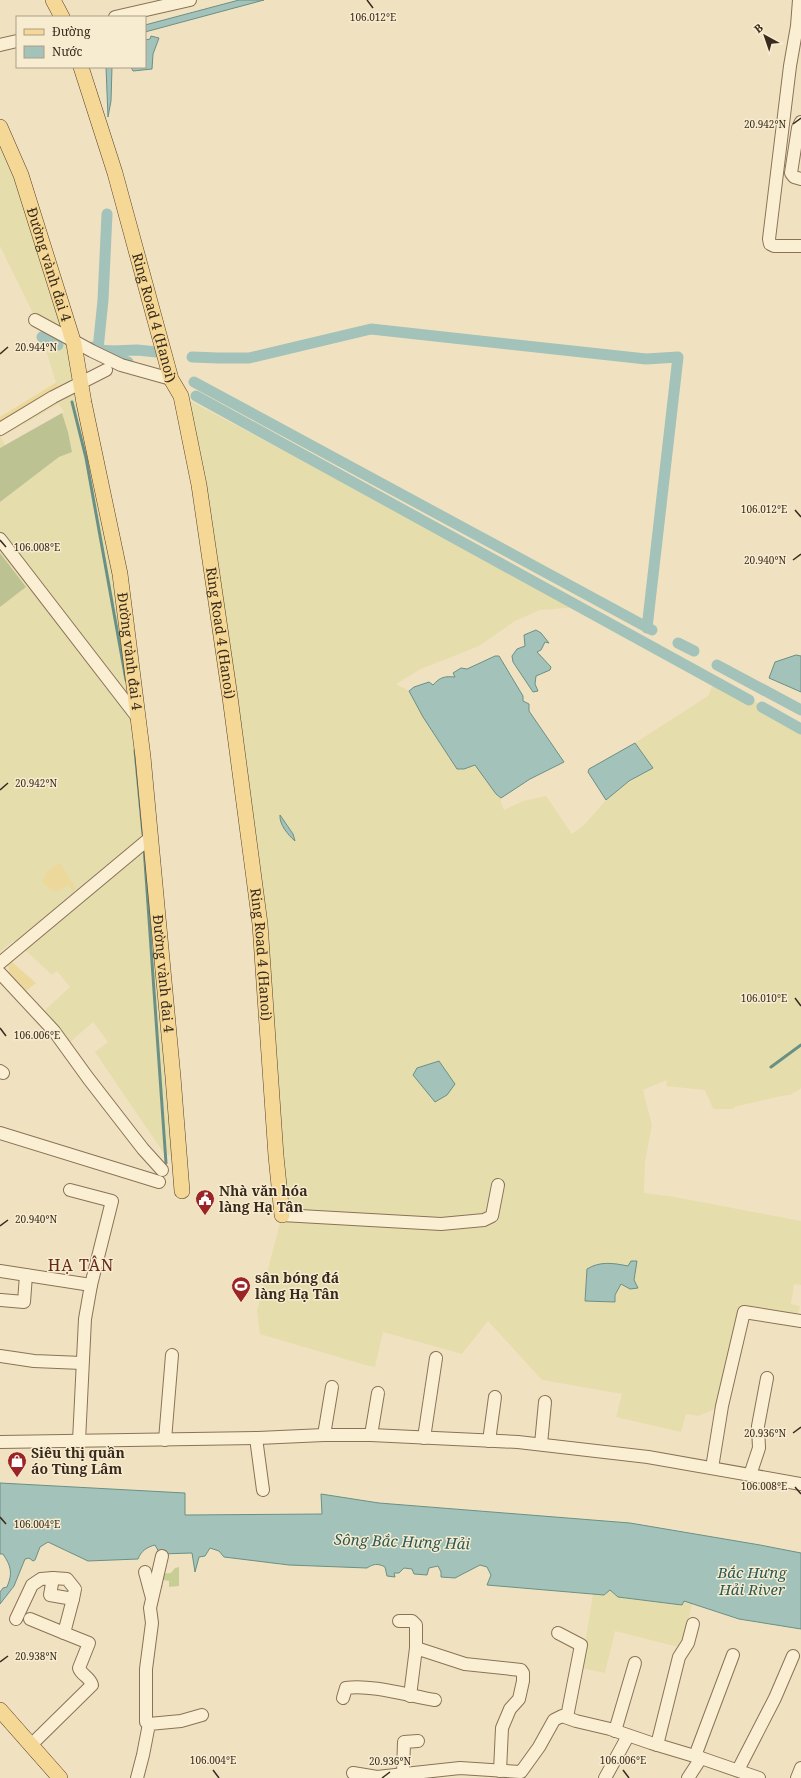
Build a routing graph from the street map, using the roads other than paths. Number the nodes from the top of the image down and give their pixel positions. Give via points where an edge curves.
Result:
1 (53, 0) edge
2 (190, 0) edge
3 (799, 0) edge
4 (61, 16) edge
5 (119, 16) edge
6 (16, 41) edge
7 (798, 42) edge
8 (0, 45) edge
9 (81, 68) edge
10 (801, 122) edge
11 (0, 127) edge
12 (801, 178) edge
13 (801, 246) edge
14 (35, 320) dead end
15 (73, 340) junction
16 (107, 364) junction
17 (171, 379) junction
18 (81, 383) junction
19 (0, 429) edge
20 (0, 538) edge
21 (138, 718) junction
22 (151, 837) junction
23 (0, 963) edge
24 (0, 973) edge
25 (0, 1133) edge
26 (162, 1170) dead end
27 (159, 1182) dead end
28 (498, 1185) dead end
29 (70, 1190) dead end
30 (182, 1191) dead end
31 (282, 1215) joint
32 (0, 1271) edge
33 (26, 1275) junction
34 (91, 1285) junction
35 (1, 1300) dead end
36 (801, 1322) edge
37 (172, 1355) dead end
38 (0, 1356) edge
39 (436, 1358) dead end
40 (82, 1363) junction
41 (767, 1378) dead end
42 (332, 1387) dead end
43 (378, 1393) dead end
44 (495, 1397) dead end
45 (545, 1402) dead end
46 (324, 1435) junction
47 (371, 1435) junction
48 (256, 1438) junction
49 (424, 1438) junction
50 (165, 1440) junction
51 (79, 1441) junction
52 (490, 1441) junction
53 (0, 1442) edge
54 (541, 1444) junction
55 (712, 1468) junction
56 (750, 1475) junction
57 (801, 1484) edge
58 (263, 1490) dead end
59 (162, 1556) dead end
60 (145, 1572) dead end
61 (53, 1578) junction
62 (73, 1599) junction
63 (152, 1600) junction
64 (16, 1619) dead end
65 (30, 1619) dead end
66 (399, 1621) dead end
67 (693, 1624) dead end
68 (64, 1633) junction
69 (558, 1633) dead end
70 (416, 1648) junction
71 (733, 1655) dead end
72 (793, 1656) dead end
73 (635, 1663) dead end
74 (410, 1696) junction
75 (343, 1698) dead end
76 (435, 1700) dead end
77 (0, 1710) edge
78 (202, 1715) dead end
79 (567, 1717) junction
80 (149, 1724) junction
81 (615, 1731) junction
82 (628, 1736) junction
83 (418, 1741) dead end
84 (31, 1745) junction
85 (657, 1745) junction
86 (698, 1757) junction
87 (801, 1768) edge
88 (500, 1770) junction
89 (353, 1773) dead end
90 (403, 1773) junction
91 (739, 1773) edge
92 (519, 1775) edge
93 (60, 1778) edge
94 (137, 1778) edge
95 (605, 1778) edge
96 (688, 1778) edge
97 (759, 1778) edge
98 (797, 1778) edge

1 - 4 main road
2 - 5 street
3 - 7 street
6 - 8 street
7 - 13 street via 790,66 769,239 770,244 774,246
9 - 17 main road, Ring Road 4 (Hanoi) via 115,173
10 - 12 street via 791,173 794,178
11 - 15 main road, Đường vành đai 4 via 21,175
14 - 15 street
15 - 16 street
15 - 18 main road, Đường vành đai 4
16 - 17 street
16 - 18 street
17 - 31 main road, Ring Road 4 (Hanoi) via 181,396 199,485 232,713 260,924
18 - 19 street
18 - 21 main road, Đường vành đai 4 via 120,574
20 - 21 street
21 - 22 main road, Đường vành đai 4
22 - 23 street
22 - 30 main road, Đường vành đai 4
24 - 26 street via 54,1031 143,1149
25 - 27 street
28 - 31 street via 492,1216 484,1220 441,1224
29 - 34 street via 112,1200
32 - 33 street
33 - 34 street
33 - 35 street via 24,1302
34 - 40 street via 85,1319
36 - 55 street via 744,1312 722,1406
37 - 50 street
38 - 40 street via 34,1361
39 - 49 street
40 - 51 street
41 - 56 street via 758,1426 759,1448
42 - 46 street
43 - 47 street
44 - 52 street
45 - 54 street
46 - 47 street
46 - 48 street
47 - 49 street
48 - 50 street
48 - 58 street
49 - 52 street
50 - 51 street
51 - 53 street
52 - 54 street
54 - 55 street
55 - 56 street
56 - 57 street
59 - 63 street
60 - 63 street
61 - 62 street via 67,1579 74,1589
61 - 62 street via 50,1595
61 - 64 street via 41,1579 32,1585
62 - 68 street
63 - 80 street via 146,1682 146,1722
65 - 68 street
66 - 70 street via 412,1621 416,1624
67 - 85 street via 688,1643 679,1657
68 - 84 street via 89,1643 79,1668 91,1680 92,1685
69 - 79 street via 581,1645
70 - 74 street
70 - 88 street via 465,1664 521,1670 523,1673 519,1699 510,1709 502,1728
71 - 86 street
72 - 91 street
73 - 81 street
74 - 75 street via 353,1687 346,1688
74 - 76 street
77 - 84 main road
78 - 80 street via 182,1721
79 - 81 street
79 - 92 street via 562,1716 554,1720
80 - 94 street
81 - 82 street
82 - 85 street
82 - 95 street
83 - 90 street via 404,1742
84 - 93 main road
85 - 86 street
86 - 91 street
86 - 96 street
87 - 98 street
88 - 90 street via 460,1768
88 - 92 street
89 - 90 street via 377,1776
91 - 97 street

